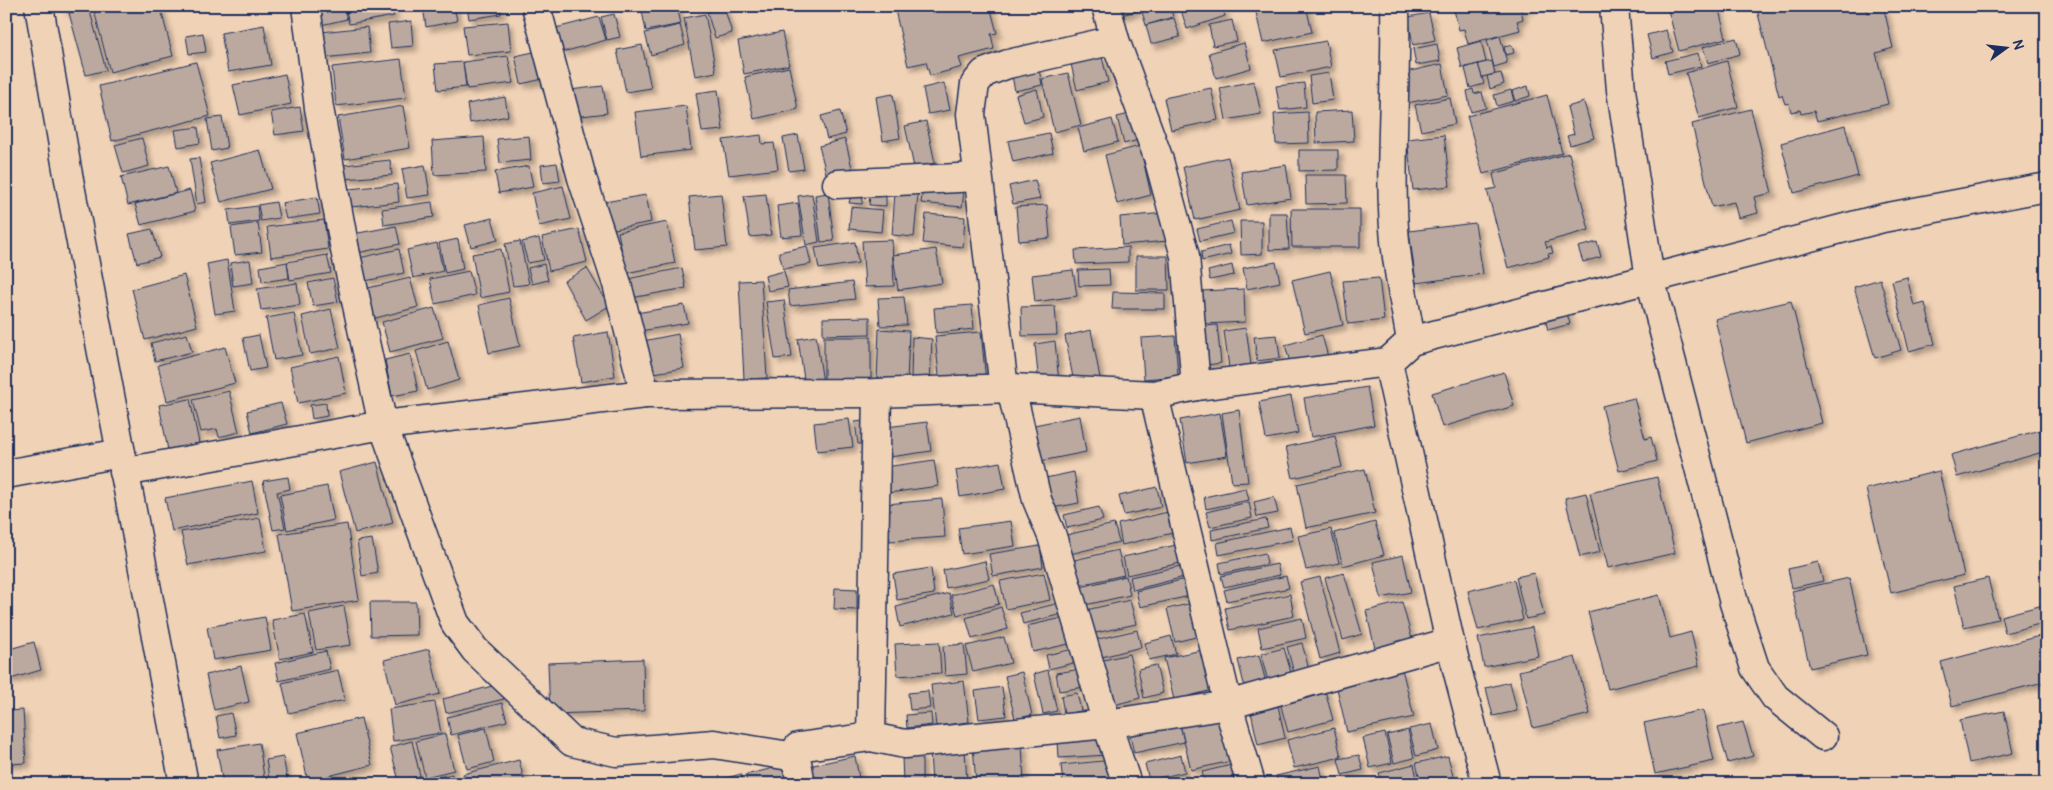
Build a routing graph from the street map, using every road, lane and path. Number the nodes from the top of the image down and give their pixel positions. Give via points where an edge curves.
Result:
1 (39, 6) edge
2 (306, 6) edge
3 (536, 6) edge
4 (1106, 6) edge
5 (1394, 6) edge
6 (1614, 6) edge
7 (1115, 40) junction
8 (978, 177) junction
9 (837, 184) dead end
10 (2047, 187) edge
11 (1650, 278) junction
12 (1411, 341) junction
13 (1388, 362) junction
14 (1196, 386) junction
15 (1008, 388) junction
16 (877, 393) junction
17 (645, 394) junction
18 (1154, 395) junction
19 (383, 426) junction
20 (122, 463) junction
21 (6, 474) edge
22 (1450, 642) junction
23 (1228, 705) junction
24 (1107, 724) junction
25 (1823, 736) dead end
26 (871, 737) junction
27 (796, 756) junction
28 (184, 784) edge
29 (801, 784) edge
30 (1127, 784) edge
31 (1250, 784) edge
32 (1487, 784) edge

1 - 20 street
2 - 19 street via 319,108 344,250
3 - 17 street via 582,178 617,284
4 - 7 street
5 - 12 street via 1394,228
6 - 11 street via 1620,90
7 - 8 street via 1008,64 984,74 975,84 971,114
7 - 14 street via 1158,157 1184,256
8 - 9 street
8 - 15 street
10 - 11 street via 1882,218
11 - 12 street
11 - 25 street via 1734,603 1756,668 1775,696
12 - 13 street
13 - 14 street
13 - 22 street
14 - 18 street
15 - 16 street
15 - 18 street
15 - 24 street via 1037,500 1052,536
16 - 17 street
16 - 26 street
17 - 19 street
18 - 23 street
19 - 20 street
19 - 27 street via 455,623 475,650 572,742 616,752 714,744
20 - 21 street
20 - 28 street
22 - 23 street
22 - 32 street
23 - 24 street
23 - 31 street
24 - 26 street via 904,744
24 - 30 street
26 - 27 street via 798,747
27 - 29 street

